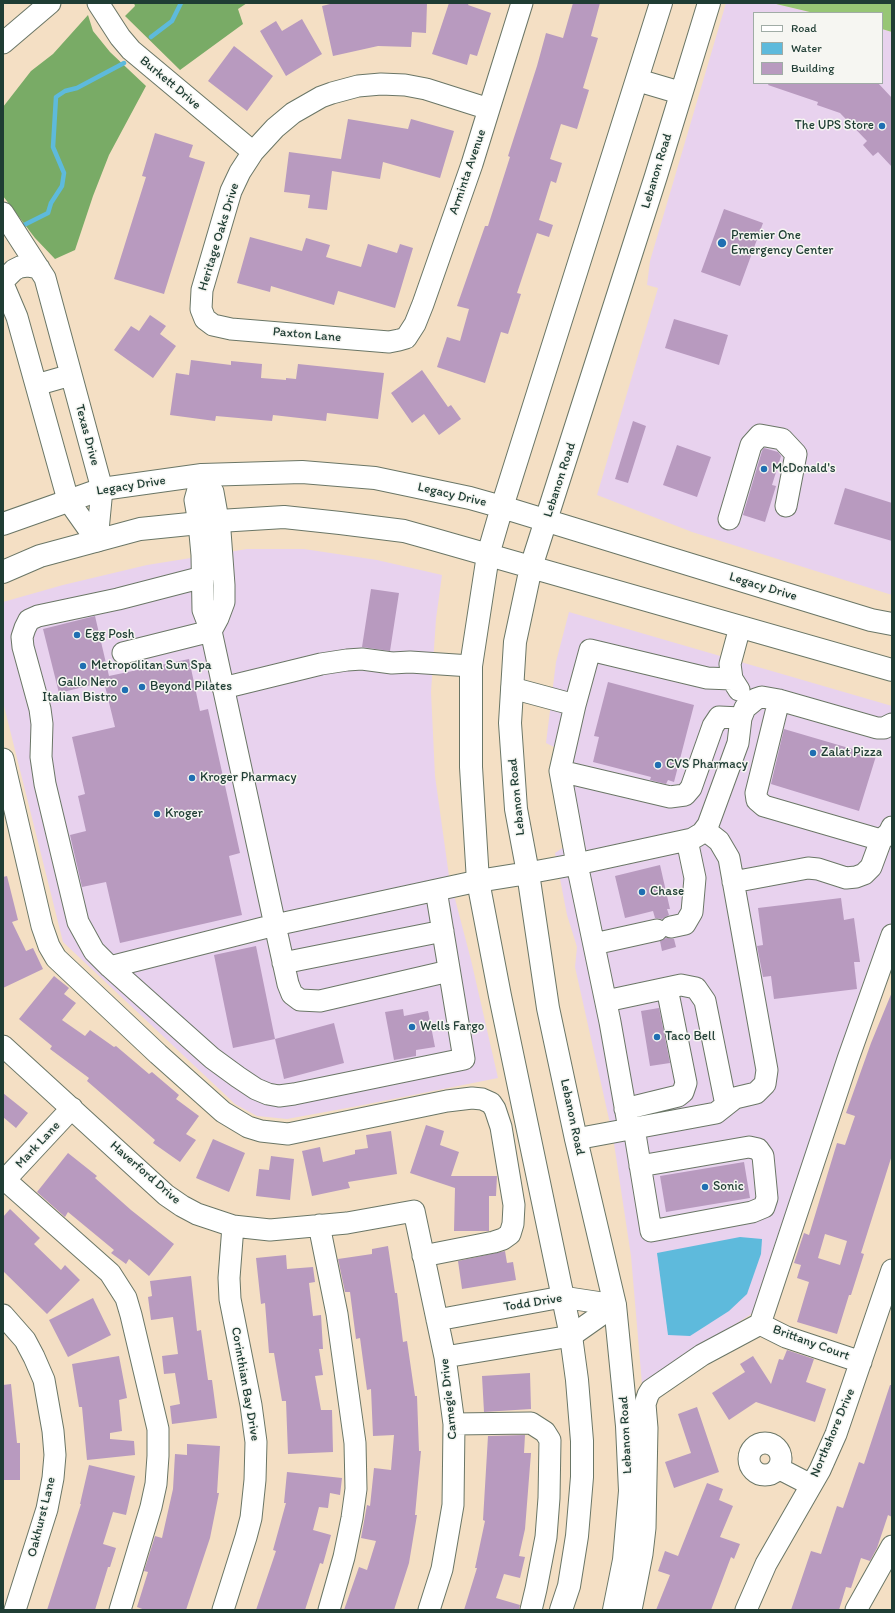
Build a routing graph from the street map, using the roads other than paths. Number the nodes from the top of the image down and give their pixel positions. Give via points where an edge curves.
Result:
1 (50, 3) edge
2 (98, 3) edge
3 (522, 3) edge
4 (661, 3) edge
5 (709, 3) edge
6 (3, 43) edge
7 (637, 80) junction
8 (682, 93) junction
9 (489, 109) junction
10 (253, 152) junction
11 (3, 213) edge
12 (39, 268) junction
13 (3, 282) edge
14 (209, 322) joint
15 (406, 338) joint
16 (71, 375) junction
17 (36, 386) junction
18 (202, 475) junction
19 (102, 489) junction
20 (68, 500) junction
21 (786, 506) dead end
22 (502, 507) junction
23 (729, 519) dead end
24 (547, 520) junction
25 (209, 522) junction
26 (3, 524) edge
27 (97, 541) junction
28 (488, 555) junction
29 (531, 567) junction
30 (3, 572) edge
31 (203, 577) junction
32 (892, 624) edge
33 (740, 627) junction
34 (210, 631) junction
35 (123, 653) dead end
36 (471, 666) junction
37 (892, 670) edge
38 (732, 679) junction
39 (223, 688) junction
40 (512, 688) junction
41 (779, 700) junction
42 (575, 706) junction
43 (745, 710) junction
44 (892, 724) edge
45 (3, 759) edge
46 (560, 771) junction
47 (886, 834) edge
48 (696, 835) junction
49 (578, 864) junction
50 (528, 873) junction
51 (478, 881) junction
52 (732, 882) junction
53 (436, 890) junction
54 (275, 925) junction
55 (443, 931) junction
56 (892, 935) edge
57 (594, 944) junction
58 (283, 963) junction
59 (110, 968) junction
60 (449, 971) junction
61 (667, 988) junction
62 (606, 1001) junction
63 (3, 1046) edge
64 (726, 1105) junction
65 (72, 1108) junction
66 (625, 1109) junction
67 (631, 1129) junction
68 (576, 1139) junction
69 (640, 1166) junction
70 (4, 1180) edge
71 (414, 1212) joint
72 (319, 1225) junction
73 (232, 1226) junction
74 (423, 1256) junction
75 (892, 1270) edge
76 (562, 1297) junction
77 (616, 1305) junction
78 (3, 1315) edge
79 (437, 1320) junction
80 (760, 1324) junction
81 (571, 1336) junction
82 (445, 1357) junction
83 (861, 1362) junction
84 (454, 1424) junction
85 (778, 1468) dead end
86 (811, 1485) junction
87 (892, 1546) edge
88 (15, 1610) edge
89 (120, 1610) edge
90 (223, 1610) edge
91 (329, 1610) edge
92 (429, 1610) edge
93 (531, 1610) edge
94 (561, 1610) edge
95 (614, 1610) edge
96 (631, 1610) edge
97 (746, 1610) edge
98 (856, 1610) edge

1 - 6 street
2 - 10 street, Burkett Drive via 131,50
3 - 9 street, Arminta Avenue
4 - 7 main road
5 - 8 main road, Lebanon Road
7 - 8 main road
7 - 22 main road
8 - 24 main road, Lebanon Road
9 - 10 street, Heritage Oaks Drive via 415,86 358,86 321,97 300,108 275,128
9 - 15 street, Arminta Avenue via 423,304
10 - 14 street, Heritage Oaks Drive via 231,191 204,284 201,309
11 - 12 street, Texas Drive
12 - 13 street via 20,267
12 - 16 street, Texas Drive via 45,278
13 - 17 street via 17,317
14 - 15 street, Paxton Lane via 223,328 372,341 389,342
16 - 17 street
16 - 19 street, Texas Drive
17 - 20 street
18 - 19 main road, Legacy Drive
18 - 22 main road, Legacy Drive via 302,472 375,478
18 - 25 street via 195,500
19 - 20 main road, Legacy Drive
19 - 27 street, Texas Drive
20 - 26 main road, Legacy Drive
20 - 27 street
21 - 23 street via 796,454 782,439 760,435 751,445
22 - 24 main road, Legacy Drive
22 - 28 main road
24 - 29 main road, Lebanon Road
24 - 32 main road, Legacy Drive via 864,618
25 - 27 main road via 140,529
25 - 28 main road via 284,517 372,526 404,531
25 - 31 street
25 - 34 street via 223,566 224,602
27 - 30 main road via 40,556
28 - 29 main road
28 - 36 main road
29 - 33 main road
29 - 40 main road, Lebanon Road via 515,642
31 - 34 street via 203,610
31 - 59 street via 118,600 38,616 29,620 22,637 40,709 41,757 45,784 78,922 94,951
33 - 37 main road
33 - 38 street via 730,664
34 - 35 street
34 - 39 street
36 - 39 street via 347,660
36 - 51 main road via 471,767
38 - 42 street via 707,678 590,650
38 - 43 street
39 - 54 street
40 - 42 street
40 - 50 main road, Lebanon Road via 510,723 516,808
41 - 43 street via 762,697 756,699
41 - 44 street via 877,728
41 - 47 street via 756,792 757,800 764,806
42 - 46 street
43 - 46 street via 719,717 713,726 691,788 685,794 670,796
43 - 48 street via 738,743 708,825
45 - 74 street via 42,926 56,958 223,1112 261,1132 288,1134 447,1101 472,1098 491,1103 501,1127 514,1205 510,1234 494,1242
46 - 49 street
47 - 52 street via 871,867 856,878 846,878 808,868
48 - 49 street
48 - 52 street via 720,842 729,858
48 - 57 street via 692,912 685,924
49 - 50 street
49 - 57 street
50 - 51 main road
50 - 68 main road, Lebanon Road via 548,1008
51 - 53 street
51 - 76 main road
52 - 64 street via 767,1076 759,1091 735,1098
53 - 54 street
53 - 55 street
54 - 58 street
54 - 59 street
55 - 58 street
55 - 60 street
56 - 80 street
57 - 62 street
58 - 60 street via 292,994 308,1002 320,1002
59 - 60 street via 212,1058 256,1089 279,1096 464,1059
61 - 62 street
61 - 64 street via 681,985 696,988 705,1001
61 - 66 street via 686,1083 683,1092 678,1096
62 - 66 street
63 - 65 street, Haverford Drive
64 - 67 street via 716,1113
65 - 70 street, Mark Lane
65 - 73 street, Haverford Drive via 171,1198 197,1214
66 - 67 street
67 - 68 street
67 - 69 street
68 - 77 main road, Lebanon Road
69 - 69 street via 749,1147 758,1149 763,1156 767,1198 764,1207 752,1212 651,1231
70 - 89 street via 110,1273 126,1298 131,1315 158,1429 158,1456 151,1507
71 - 72 street, Haverford Drive
71 - 74 street, Carnegie Drive
72 - 73 street, Haverford Drive via 270,1230
72 - 91 street via 337,1314 355,1443 356,1489 352,1518
73 - 90 street, Corinthian Bay Drive via 230,1299 251,1405 256,1442 256,1480 246,1537
74 - 79 street, Carnegie Drive
75 - 83 street, Northshore Drive
76 - 77 street, Todd Drive
76 - 79 street, Todd Drive
76 - 81 main road
77 - 81 street
77 - 95 main road, Lebanon Road via 630,1491 624,1560
78 - 88 street, Oakhurst Lane via 25,1340 44,1380 55,1455 47,1509
79 - 82 street, Carnegie Drive
80 - 83 street, Brittany Court via 786,1336
80 - 96 street via 702,1355 651,1390 648,1395 645,1404 645,1528
81 - 82 street
81 - 94 main road via 582,1441 582,1477 577,1536 569,1586
82 - 84 street, Carnegie Drive
83 - 86 street, Northshore Drive via 836,1434
84 - 92 street, Carnegie Drive via 453,1505 442,1569
84 - 93 street via 531,1423 545,1432 550,1440 546,1537
85 - 86 street
86 - 97 street, Northshore Drive via 766,1564
87 - 98 street

